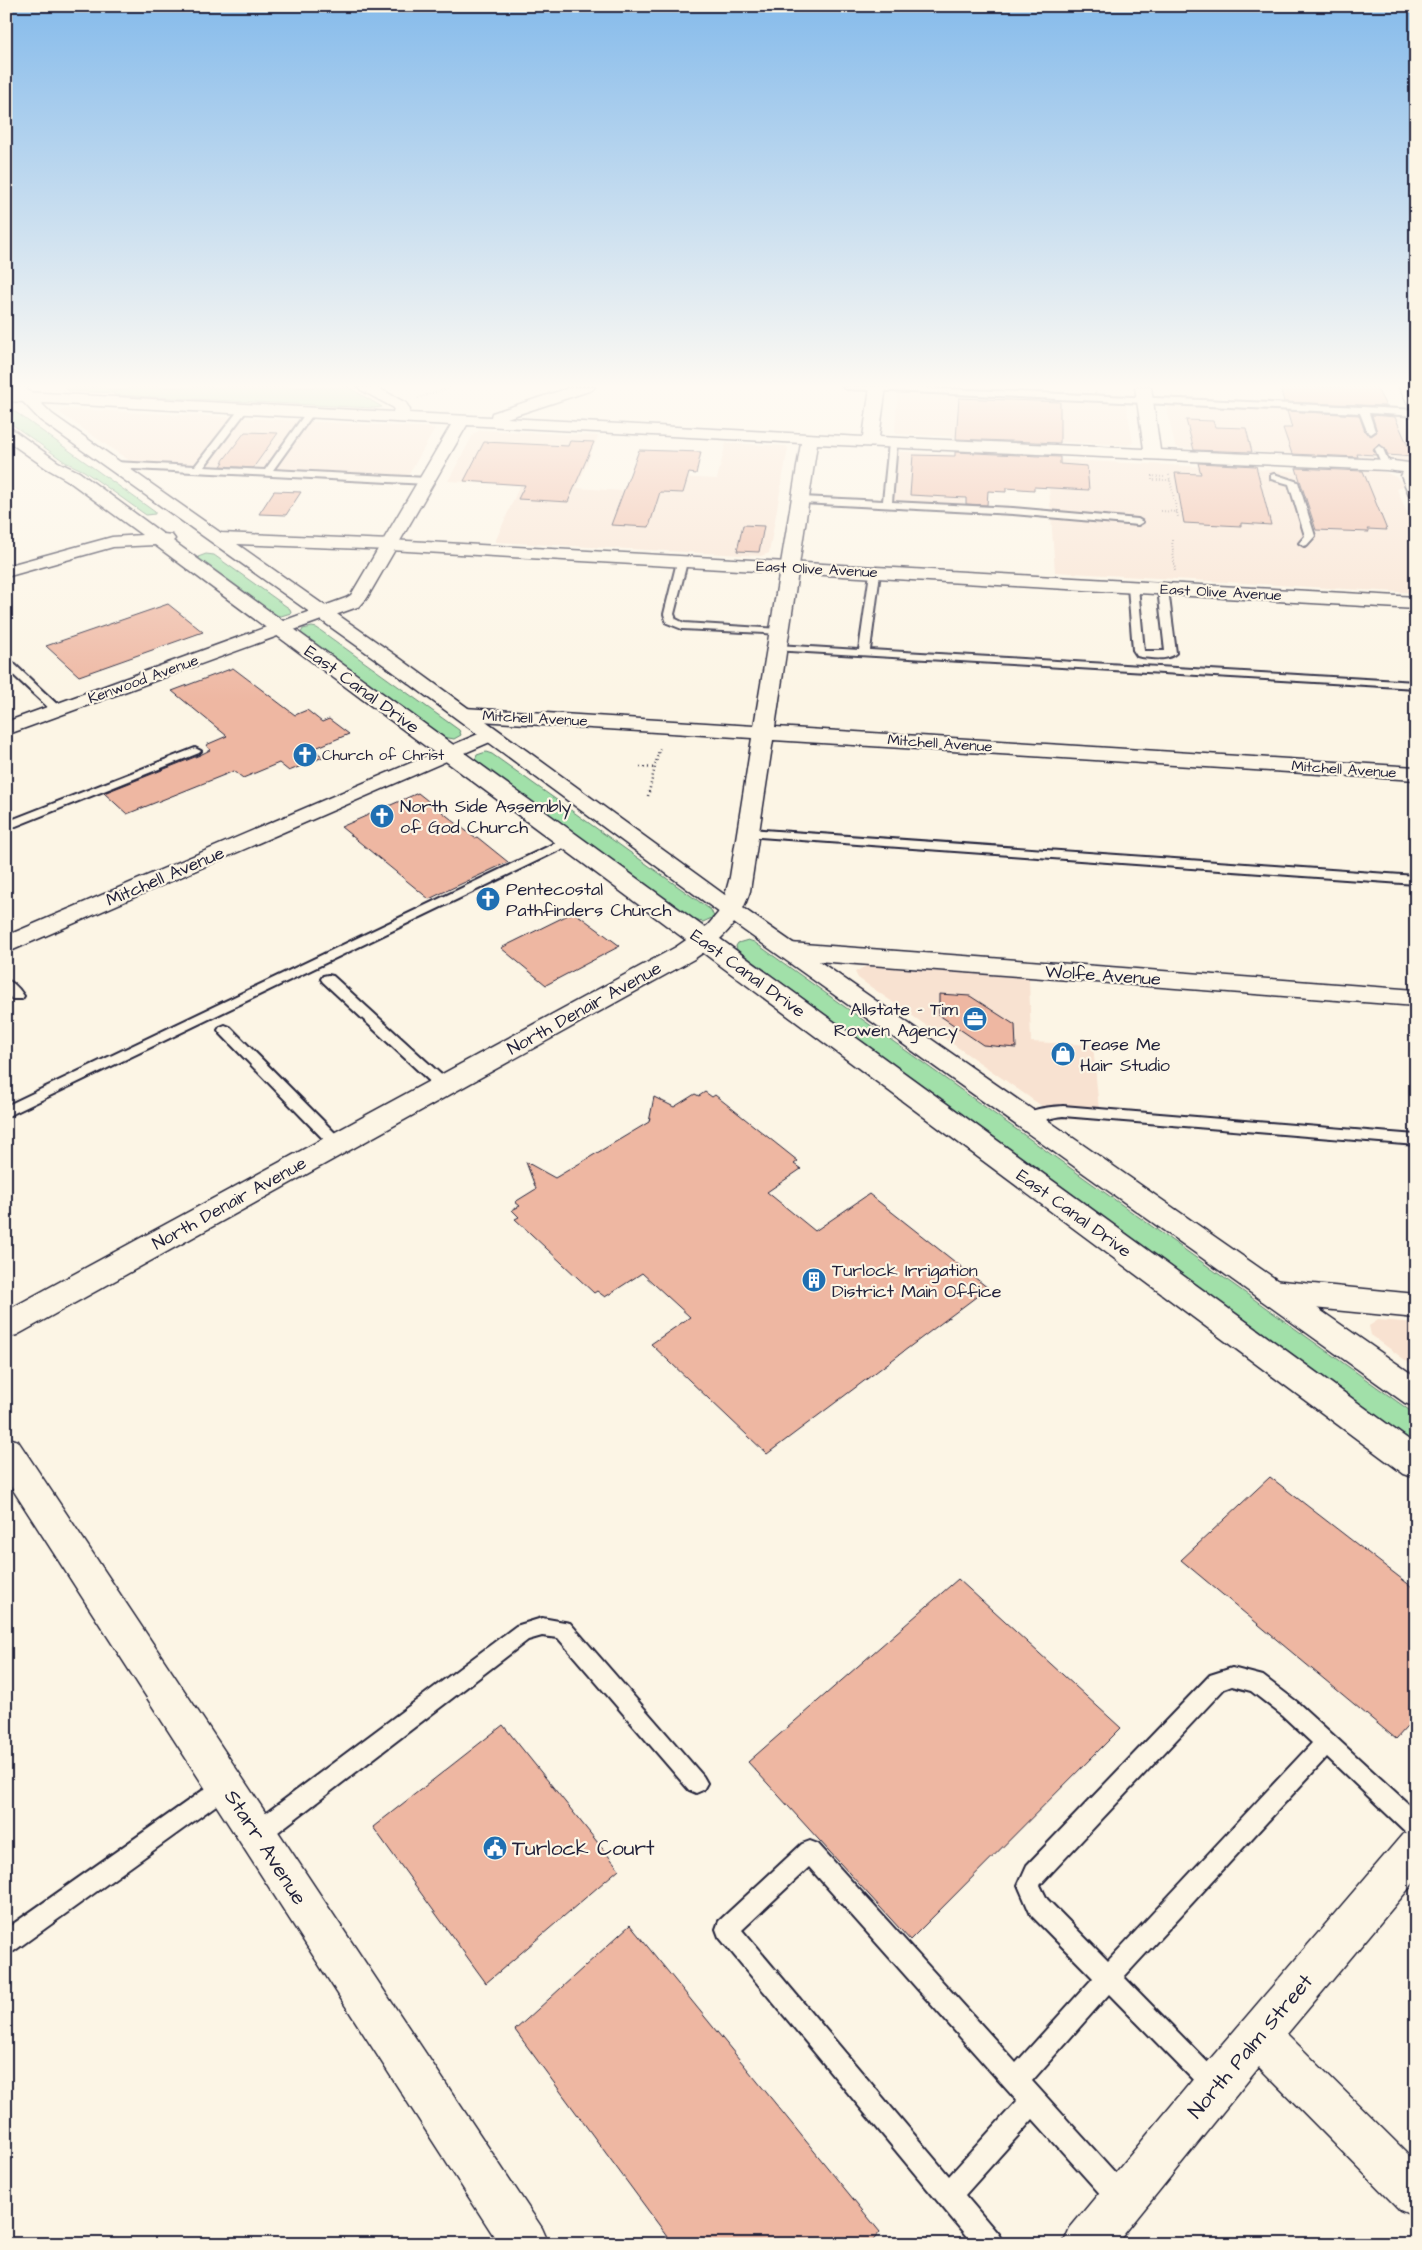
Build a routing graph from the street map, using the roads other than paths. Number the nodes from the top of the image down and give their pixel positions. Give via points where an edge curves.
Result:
1 (95, 492) edge
2 (152, 492) edge
3 (421, 492) edge
4 (803, 492) edge
5 (888, 492) edge
6 (1289, 492) edge
7 (802, 500) junction
8 (887, 505) junction
9 (1120, 520) junction
10 (1138, 522) dead end
11 (1103, 527) dead end
12 (218, 538) junction
13 (158, 539) junction
14 (1304, 543) dead end
15 (390, 546) junction
16 (682, 562) junction
17 (789, 568) junction
18 (6, 572) edge
19 (875, 573) junction
20 (1133, 587) junction
21 (1163, 589) junction
22 (1416, 603) edge
23 (324, 614) junction
24 (280, 629) junction
25 (778, 640) junction
26 (864, 653) junction
27 (6, 662) edge
28 (1416, 685) edge
29 (58, 710) junction
30 (464, 714) junction
31 (6, 729) edge
32 (764, 732) junction
33 (490, 735) junction
34 (195, 751) dead end
35 (449, 753) junction
36 (1416, 774) edge
37 (6, 826) edge
38 (749, 833) junction
39 (568, 841) junction
40 (1416, 880) edge
41 (732, 911) junction
42 (705, 941) junction
43 (6, 945) edge
44 (790, 951) junction
45 (328, 979) dead end
46 (6, 984) edge
47 (17, 996) dead end
48 (1416, 998) edge
49 (225, 1030) dead end
50 (444, 1085) junction
51 (6, 1112) edge
52 (1028, 1120) junction
53 (1416, 1140) edge
54 (337, 1144) junction
55 (1272, 1292) junction
56 (1416, 1306) edge
57 (6, 1326) edge
58 (1416, 1394) edge
59 (6, 1451) edge
60 (1416, 1464) edge
61 (1326, 1743) junction
62 (696, 1783) dead end
63 (226, 1786) junction
64 (1416, 1826) edge
65 (257, 1834) junction
66 (1416, 1849) edge
67 (6, 1943) edge
68 (1108, 1978) junction
69 (1258, 2036) junction
70 (1015, 2082) junction
71 (1215, 2086) junction
72 (1033, 2101) junction
73 (1416, 2194) edge
74 (949, 2195) junction
75 (1122, 2200) junction
76 (526, 2244) edge
77 (990, 2244) edge
78 (1086, 2244) edge

1 - 13 street, East Canal Drive
2 - 12 street
3 - 15 street, Kenwood Avenue
4 - 7 street, North Denair Avenue
5 - 8 lane
6 - 14 lane
7 - 8 lane
7 - 17 street, North Denair Avenue
8 - 9 lane
9 - 10 lane
9 - 11 lane
12 - 13 street, East Olive Avenue
12 - 15 street, East Olive Avenue
12 - 23 street
13 - 18 street, East Olive Avenue via 95,546
13 - 24 street, East Canal Drive
15 - 16 street, East Olive Avenue
15 - 23 street, Kenwood Avenue via 358,598
16 - 17 street, East Olive Avenue
16 - 25 lane via 669,614 671,621 682,626
17 - 19 street, East Olive Avenue
17 - 25 street, North Denair Avenue
19 - 20 street, East Olive Avenue
19 - 26 lane
20 - 21 street, East Olive Avenue
20 - 21 lane via 1138,650 1141,654 1171,653
21 - 22 street, East Olive Avenue
23 - 24 street, Kenwood Avenue
23 - 30 street
24 - 29 street, Kenwood Avenue
24 - 35 street, East Canal Drive
25 - 26 lane
25 - 32 street, North Denair Avenue
26 - 28 lane
27 - 29 lane
29 - 31 street, Kenwood Avenue
30 - 32 street, Mitchell Avenue
30 - 33 street
32 - 36 street, Mitchell Avenue
32 - 38 street, North Denair Avenue
33 - 35 street, Mitchell Avenue
33 - 41 street
34 - 37 lane
35 - 39 street, East Canal Drive
35 - 43 street, Mitchell Avenue
38 - 40 lane
38 - 41 street, North Denair Avenue via 742,877
39 - 42 street, East Canal Drive
39 - 51 lane
41 - 42 street, North Denair Avenue
41 - 44 street
42 - 50 street, North Denair Avenue
42 - 60 street, East Canal Drive
44 - 48 street, Wolfe Avenue
44 - 52 street
45 - 50 lane
46 - 47 lane
49 - 54 lane
50 - 54 street, North Denair Avenue
52 - 53 lane via 1047,1112 1064,1111
52 - 55 street
54 - 57 street, North Denair Avenue
55 - 56 street
55 - 58 street
59 - 63 street, Starr Avenue
61 - 64 lane
61 - 68 lane
61 - 68 lane via 1256,1683 1232,1677 1217,1682 1035,1873 1029,1885 1039,1907
62 - 65 lane via 562,1629 542,1627 522,1632
63 - 65 street, Starr Avenue
63 - 67 lane
65 - 76 street, Starr Avenue
66 - 69 street, North Palm Street
68 - 70 lane
68 - 71 lane
69 - 71 street, North Palm Street
69 - 73 street
70 - 72 lane
70 - 74 lane via 810,1852 727,1929
71 - 75 street, North Palm Street
72 - 74 lane
72 - 75 lane
74 - 77 lane
75 - 78 street, North Palm Street

